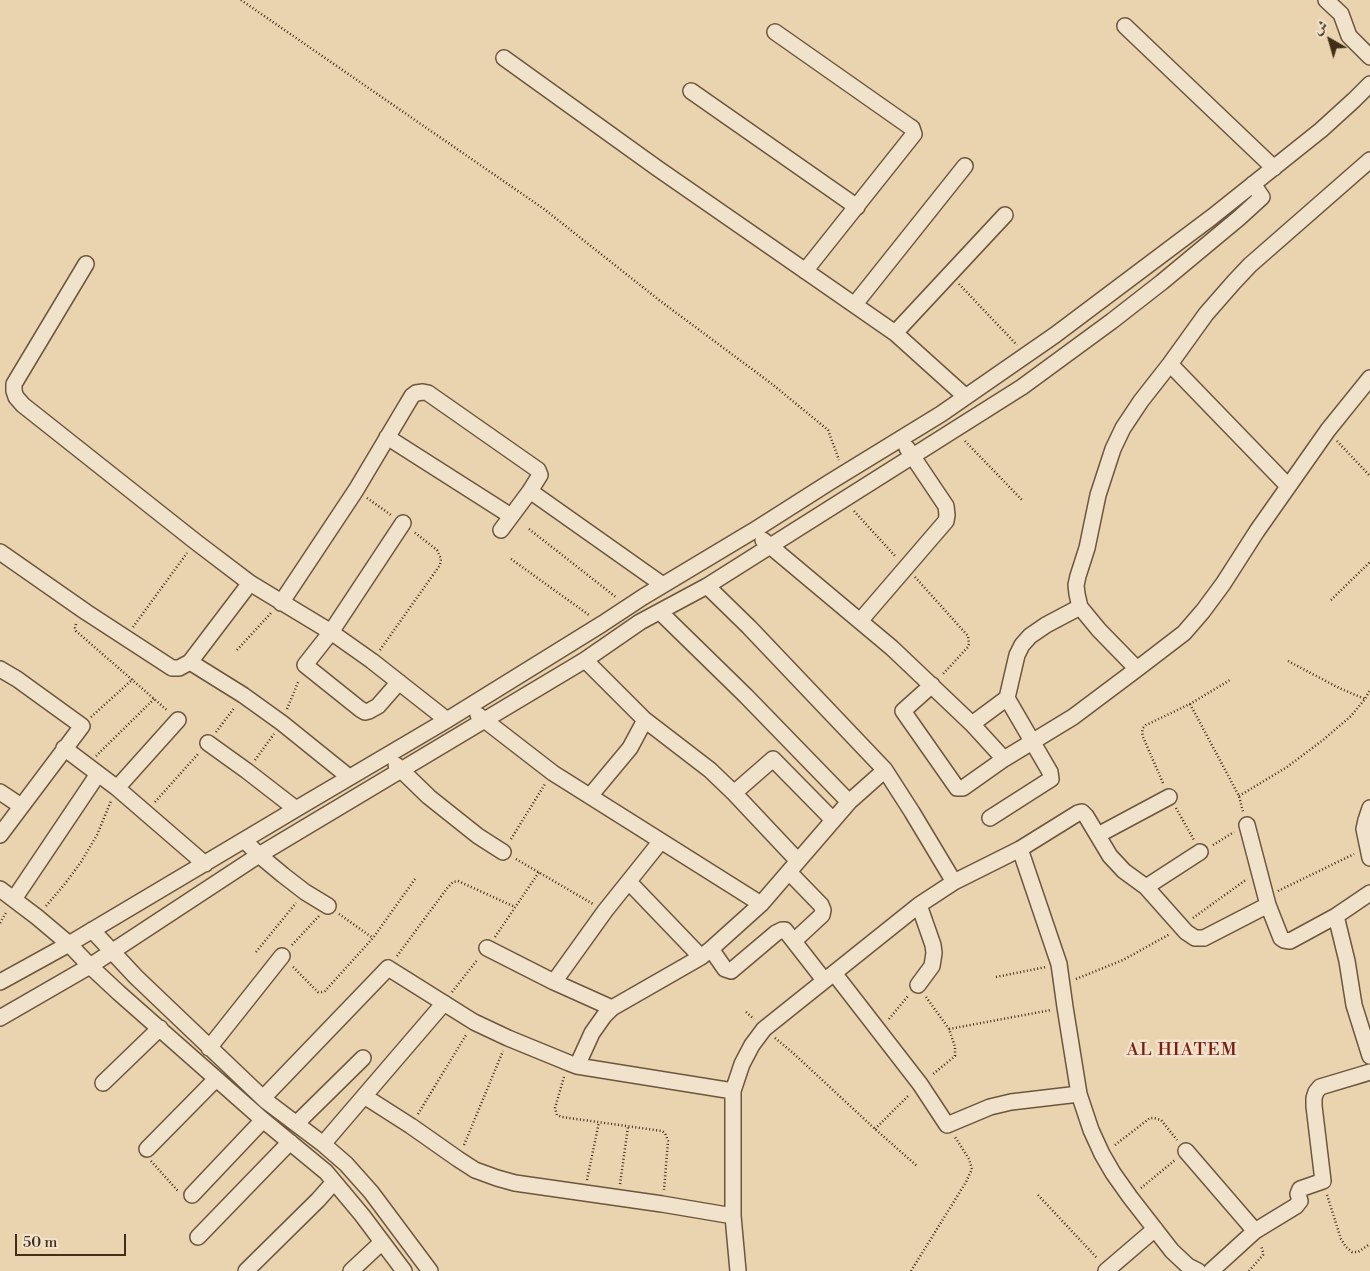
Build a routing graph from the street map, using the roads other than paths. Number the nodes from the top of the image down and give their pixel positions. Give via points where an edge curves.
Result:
1 (1326, 0) edge
2 (1125, 26) dead end
3 (775, 32) dead end
4 (504, 58) dead end
5 (1370, 58) edge
6 (1370, 84) edge
7 (691, 91) dead end
8 (1370, 160) edge
9 (965, 166) dead end
10 (1274, 168) junction
11 (1253, 184) junction
12 (857, 207) junction
13 (1005, 215) dead end
14 (86, 264) dead end
15 (805, 271) junction
16 (855, 304) junction
17 (895, 333) junction
18 (1170, 364) junction
19 (1370, 378) edge
20 (966, 397) junction
21 (387, 437) junction
22 (901, 438) junction
23 (913, 456) junction
24 (1288, 486) junction
25 (530, 491) junction
26 (511, 516) junction
27 (403, 523) road end
28 (501, 530) dead end
29 (752, 531) junction
30 (770, 546) junction
31 (0, 552) edge
32 (250, 583) junction
33 (664, 585) junction
34 (707, 586) junction
35 (281, 603) junction
36 (1080, 607) junction
37 (660, 612) junction
38 (860, 621) junction
39 (331, 632) junction
40 (586, 660) junction
41 (190, 662) junction
42 (0, 669) edge
43 (1137, 669) junction
44 (398, 682) junction
45 (932, 685) junction
46 (1007, 698) junction
47 (468, 706) junction
48 (178, 720) dead end
49 (447, 720) junction
50 (485, 720) junction
51 (646, 720) junction
52 (972, 724) junction
53 (208, 743) road end
54 (1032, 743) junction
55 (64, 748) junction
56 (387, 754) junction
57 (1004, 759) junction
58 (92, 770) junction
59 (885, 770) junction
60 (401, 771) junction
61 (349, 777) junction
62 (117, 788) junction
63 (0, 792) edge
64 (734, 793) junction
65 (590, 796) junction
66 (1169, 796) road end
67 (849, 802) junction
68 (21, 806) junction
69 (1370, 808) edge
70 (296, 809) junction
71 (990, 818) dead end
72 (833, 820) junction
73 (1247, 825) road end
74 (0, 835) edge
75 (1098, 835) junction
76 (244, 840) junction
77 (661, 841) junction
78 (1020, 849) junction
79 (503, 852) road end
80 (1200, 852) road end
81 (1369, 853) edge
82 (259, 855) junction
83 (205, 864) junction
84 (794, 866) junction
85 (629, 882) junction
86 (954, 882) junction
87 (1146, 887) junction
88 (0, 888) edge
89 (1370, 893) edge
90 (14, 899) junction
91 (1267, 902) junction
92 (761, 904) junction
93 (919, 905) junction
94 (328, 906) road end
95 (1336, 916) junction
96 (92, 930) junction
97 (794, 941) junction
98 (69, 944) junction
99 (487, 948) dead end
100 (112, 952) junction
101 (706, 953) junction
102 (282, 956) road end
103 (90, 966) junction
104 (829, 977) junction
105 (0, 982) edge
106 (554, 982) junction
107 (918, 984) road end
108 (444, 1003) junction
109 (612, 1008) junction
110 (0, 1018) edge
111 (160, 1028) junction
112 (210, 1048) junction
113 (1370, 1056) edge
114 (363, 1058) dead end
115 (573, 1064) junction
116 (1370, 1072) edge
117 (216, 1079) junction
118 (103, 1083) dead end
119 (733, 1091) junction
120 (1079, 1094) junction
121 (364, 1096) junction
122 (263, 1098) junction
123 (263, 1120) junction
124 (297, 1124) junction
125 (290, 1142) junction
126 (323, 1144) junction
127 (147, 1150) road end
128 (1186, 1151) road end
129 (334, 1182) junction
130 (192, 1196) road end
131 (732, 1216) junction
132 (1155, 1229) junction
133 (1255, 1231) junction
134 (198, 1237) dead end
135 (382, 1242) junction
136 (1107, 1270) edge
137 (246, 1271) edge
138 (351, 1271) edge
139 (404, 1271) edge
140 (430, 1271) edge
141 (738, 1271) edge
142 (1198, 1271) edge
143 (1211, 1271) edge

1 - 5 street via 1341,14 1349,36
2 - 10 street
3 - 12 street via 914,131 909,142
4 - 15 street
6 - 10 street
7 - 12 street
8 - 18 street via 1250,265 1206,314
9 - 16 street
10 - 11 street
11 - 20 street via 1055,336
11 - 23 street via 1261,195 1260,199 1169,276 1022,387
12 - 15 street
13 - 17 street
14 - 32 street via 14,384 16,397
15 - 16 street
16 - 17 street
17 - 20 street
18 - 24 street
18 - 36 street via 1141,401 1113,449 1078,576
19 - 24 street
20 - 22 street
21 - 25 street via 412,396 428,393 538,470 540,475
21 - 26 street
21 - 35 street
22 - 23 street
22 - 29 street
23 - 30 street
23 - 38 street via 946,506 946,520
24 - 43 street via 1204,611 1184,633
25 - 26 street
25 - 33 street
26 - 28 street
27 - 39 street
29 - 30 street
29 - 33 street
30 - 34 street
30 - 38 street
31 - 41 street via 172,668
32 - 35 street
32 - 41 street
33 - 47 street
34 - 37 street
34 - 59 street
35 - 39 street
36 - 43 street
36 - 46 street via 1046,624 1022,645
37 - 40 street
37 - 67 street
38 - 45 street
39 - 44 street
39 - 44 street via 305,665 360,709 365,712 378,706
40 - 50 street
40 - 51 street
41 - 61 street via 282,723
42 - 55 street via 82,726
43 - 54 street
44 - 49 street
45 - 52 street
45 - 57 street via 904,711 958,788 966,787
46 - 52 street
46 - 54 street
47 - 49 street
47 - 50 street
48 - 62 street
49 - 56 street
50 - 60 street
50 - 65 street via 553,773
51 - 64 street
51 - 65 street via 630,748
52 - 57 street
53 - 70 street
54 - 57 street
54 - 71 street via 1051,779
55 - 58 street
55 - 68 street
56 - 60 street
56 - 61 street
58 - 62 street
58 - 90 street
59 - 67 street
59 - 86 street
60 - 79 street via 455,818
60 - 82 street
61 - 70 street
62 - 83 street
63 - 68 street
64 - 72 street via 773,759
64 - 84 street
65 - 77 street
66 - 75 street
67 - 72 street
68 - 74 street
69 - 81 street via 1364,829
70 - 76 street
72 - 84 street
73 - 91 street
75 - 78 street via 1082,812
75 - 87 street via 1110,856
76 - 82 street
76 - 83 street
77 - 85 street
77 - 92 street
78 - 86 street
78 - 120 street via 1059,964
80 - 87 street
82 - 94 street via 283,876
82 - 100 street
83 - 96 street
84 - 92 street
84 - 97 street via 823,910 822,916
85 - 101 street
85 - 106 street
86 - 93 street
87 - 91 street via 1195,938 1204,938
88 - 90 street
89 - 95 street
90 - 98 street
91 - 95 street via 1281,938 1287,941
92 - 101 street
93 - 104 street
93 - 107 street via 934,952 932,966
95 - 113 street via 1354,1005
96 - 98 street
96 - 100 street
97 - 101 street via 785,930 780,931 731,971
97 - 104 street
98 - 103 street
98 - 105 street
99 - 106 street
100 - 103 street
100 - 112 street
101 - 109 street
102 - 112 street
103 - 110 street
103 - 111 street
104 - 119 street via 764,1029 742,1064
104 - 120 street via 879,1031 947,1125 1011,1102
106 - 109 street
108 - 115 street via 474,1022
108 - 121 street
108 - 122 street via 388,968
109 - 115 street
111 - 117 street
111 - 118 street
112 - 122 street
114 - 124 street
115 - 119 street
116 - 133 street via 1320,1087 1316,1092 1314,1106 1323,1181 1300,1189 1300,1201 1296,1206
117 - 123 street
117 - 127 street
119 - 131 street
120 - 132 street via 1102,1154
121 - 126 street
121 - 131 street via 475,1170 515,1183
122 - 124 street
123 - 125 street
123 - 130 street
124 - 126 street
125 - 129 street
125 - 134 street
126 - 140 street via 371,1192
128 - 133 street
129 - 135 street
129 - 137 street
131 - 141 street
132 - 136 street
132 - 142 street via 1180,1259
133 - 143 street
135 - 138 street
135 - 139 street

